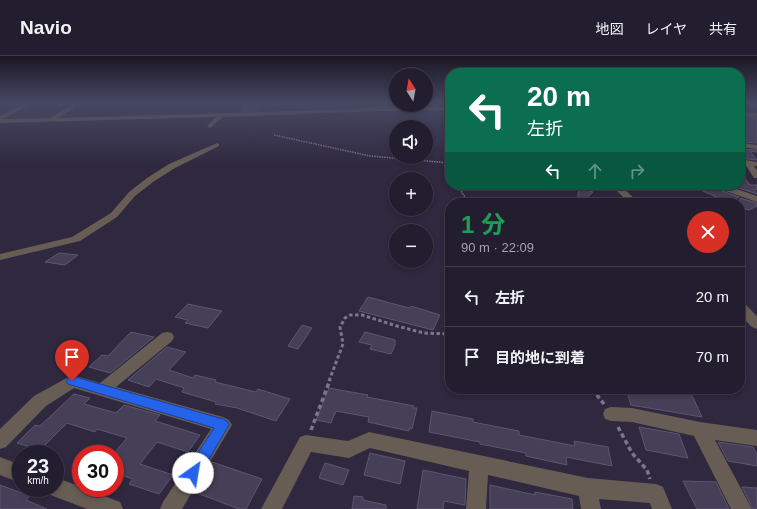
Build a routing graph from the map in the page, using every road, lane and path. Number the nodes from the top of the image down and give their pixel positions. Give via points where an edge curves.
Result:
1 (274, 135) dead end
2 (217, 145) dead end
3 (745, 146) edge
4 (757, 147) edge
5 (445, 162) edge
6 (745, 162) edge
7 (745, 164) edge
8 (757, 164) edge
9 (757, 176) edge
10 (620, 190) edge
11 (731, 190) edge
12 (629, 198) edge
13 (757, 199) edge
14 (0, 257) edge
15 (745, 312) edge
16 (757, 324) edge
17 (445, 334) edge
18 (167, 338) dead end
19 (102, 390) junction
20 (596, 394) edge
21 (611, 414) junction
22 (700, 430) junction
23 (757, 438) edge
24 (0, 442) edge
25 (306, 443) junction
26 (479, 465) junction
27 (0, 466) edge
28 (12, 471) edge
29 (588, 488) junction
30 (64, 490) edge
31 (659, 502) edge
32 (113, 509) edge
33 (170, 509) edge
34 (271, 509) edge
35 (476, 509) edge
36 (591, 509) edge
37 (742, 509) edge

1 - 5 path via 370,156
2 - 14 street via 172,166 150,180 132,194 114,215 76,239
3 - 4 street
6 - 8 street
7 - 9 street
10 - 12 street
11 - 13 street
15 - 16 street
17 - 25 path via 419,331 360,314 344,318 340,327 343,344
18 - 19 street
19 - 24 street via 72,381 40,401
19 - 33 street via 223,425
20 - 21 path
21 - 22 street via 660,420
21 - 31 path via 629,447 647,470
22 - 23 street
22 - 37 street
25 - 26 street via 349,450 368,440
25 - 34 street
26 - 29 street
26 - 35 street
27 - 28 street
29 - 31 street
29 - 36 street
30 - 32 street

